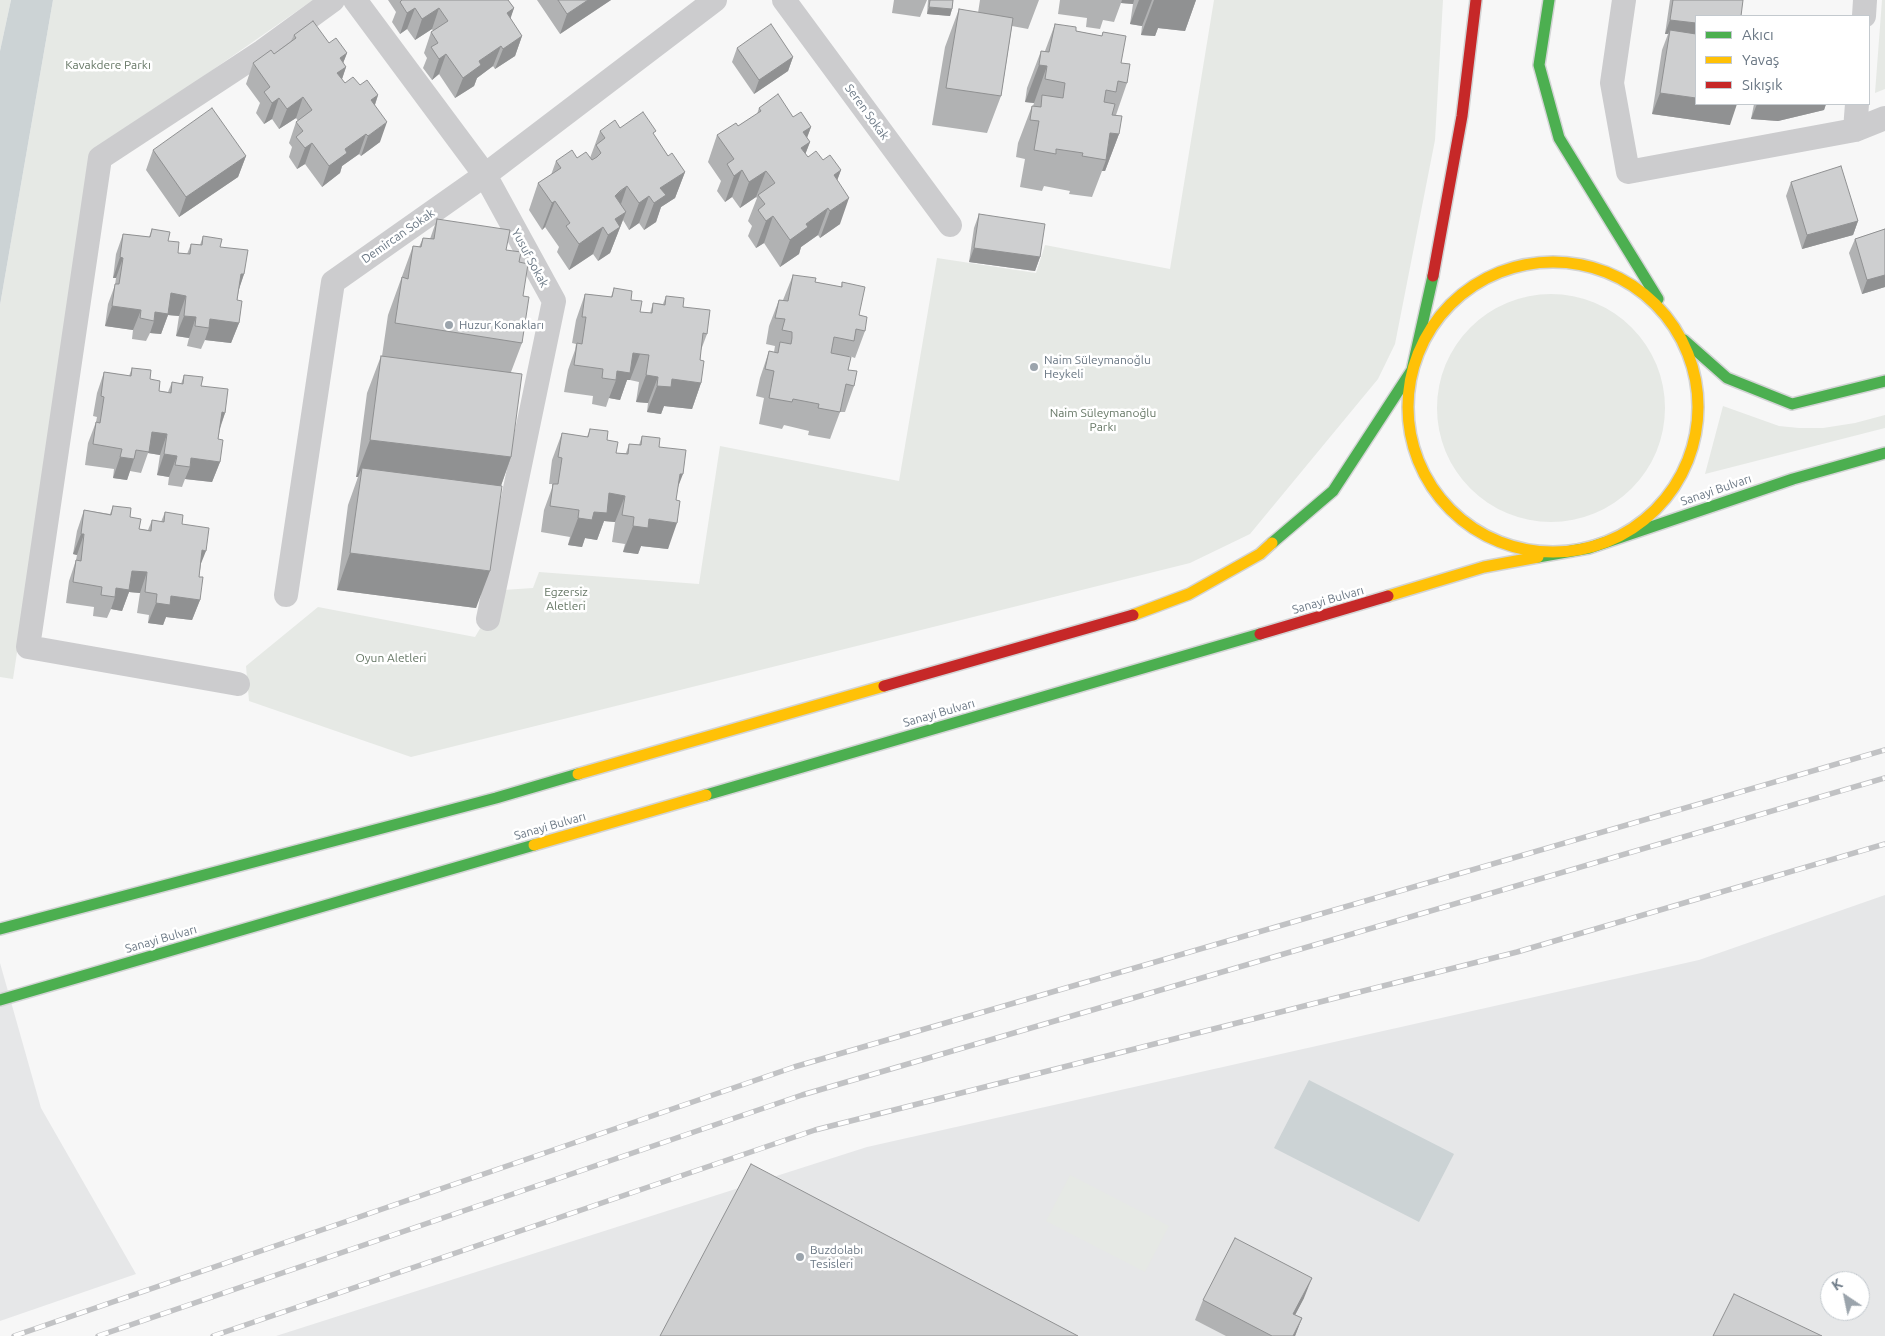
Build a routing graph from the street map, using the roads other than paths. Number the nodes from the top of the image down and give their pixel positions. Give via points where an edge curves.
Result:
1 (333, 0) edge
2 (355, 0) edge
3 (715, 0) edge
4 (784, 0) edge
5 (1476, 0) edge
6 (1549, 0) edge
7 (1624, 0) edge
8 (1865, 0) edge
9 (1864, 15) edge
10 (1857, 105) edge
11 (1885, 118) edge
12 (1855, 130) junction
13 (485, 175) junction
14 (950, 225) dead end
15 (1682, 338) junction
16 (1412, 370) junction
17 (1885, 380) edge
18 (1885, 454) edge
19 (1589, 548) junction
20 (286, 595) dead end
21 (488, 619) dead end
22 (238, 684) dead end
23 (0, 929) edge
24 (0, 1000) edge

1 - 22 street via 263,52 100,158 28,647
2 - 13 street, Yusuf Sokak
3 - 13 street, Demircan Sokak
4 - 14 street, Seren Sokak
5 - 16 main road via 1462,116 1429,300
6 - 15 main road via 1539,65 1558,138
7 - 12 street via 1612,83 1628,172
8 - 9 street
10 - 12 street
11 - 12 street
13 - 20 street, Demircan Sokak via 333,282
13 - 21 street, Yusuf Sokak via 554,301
15 - 16 main road via 1651,299 1610,272 1561,261 1512,267 1467,289 1432,324
15 - 17 main road via 1727,378 1792,404
15 - 19 main road via 1697,379 1698,423 1686,465 1663,502 1630,531
16 - 19 main road via 1407,420 1420,468 1449,510 1491,539 1539,552
16 - 23 main road via 1333,492 1260,554 1189,594 1139,613 496,798
18 - 19 main road, Sanayi Bulvarı via 1793,479
19 - 24 main road, Sanayi Bulvarı via 1484,567

